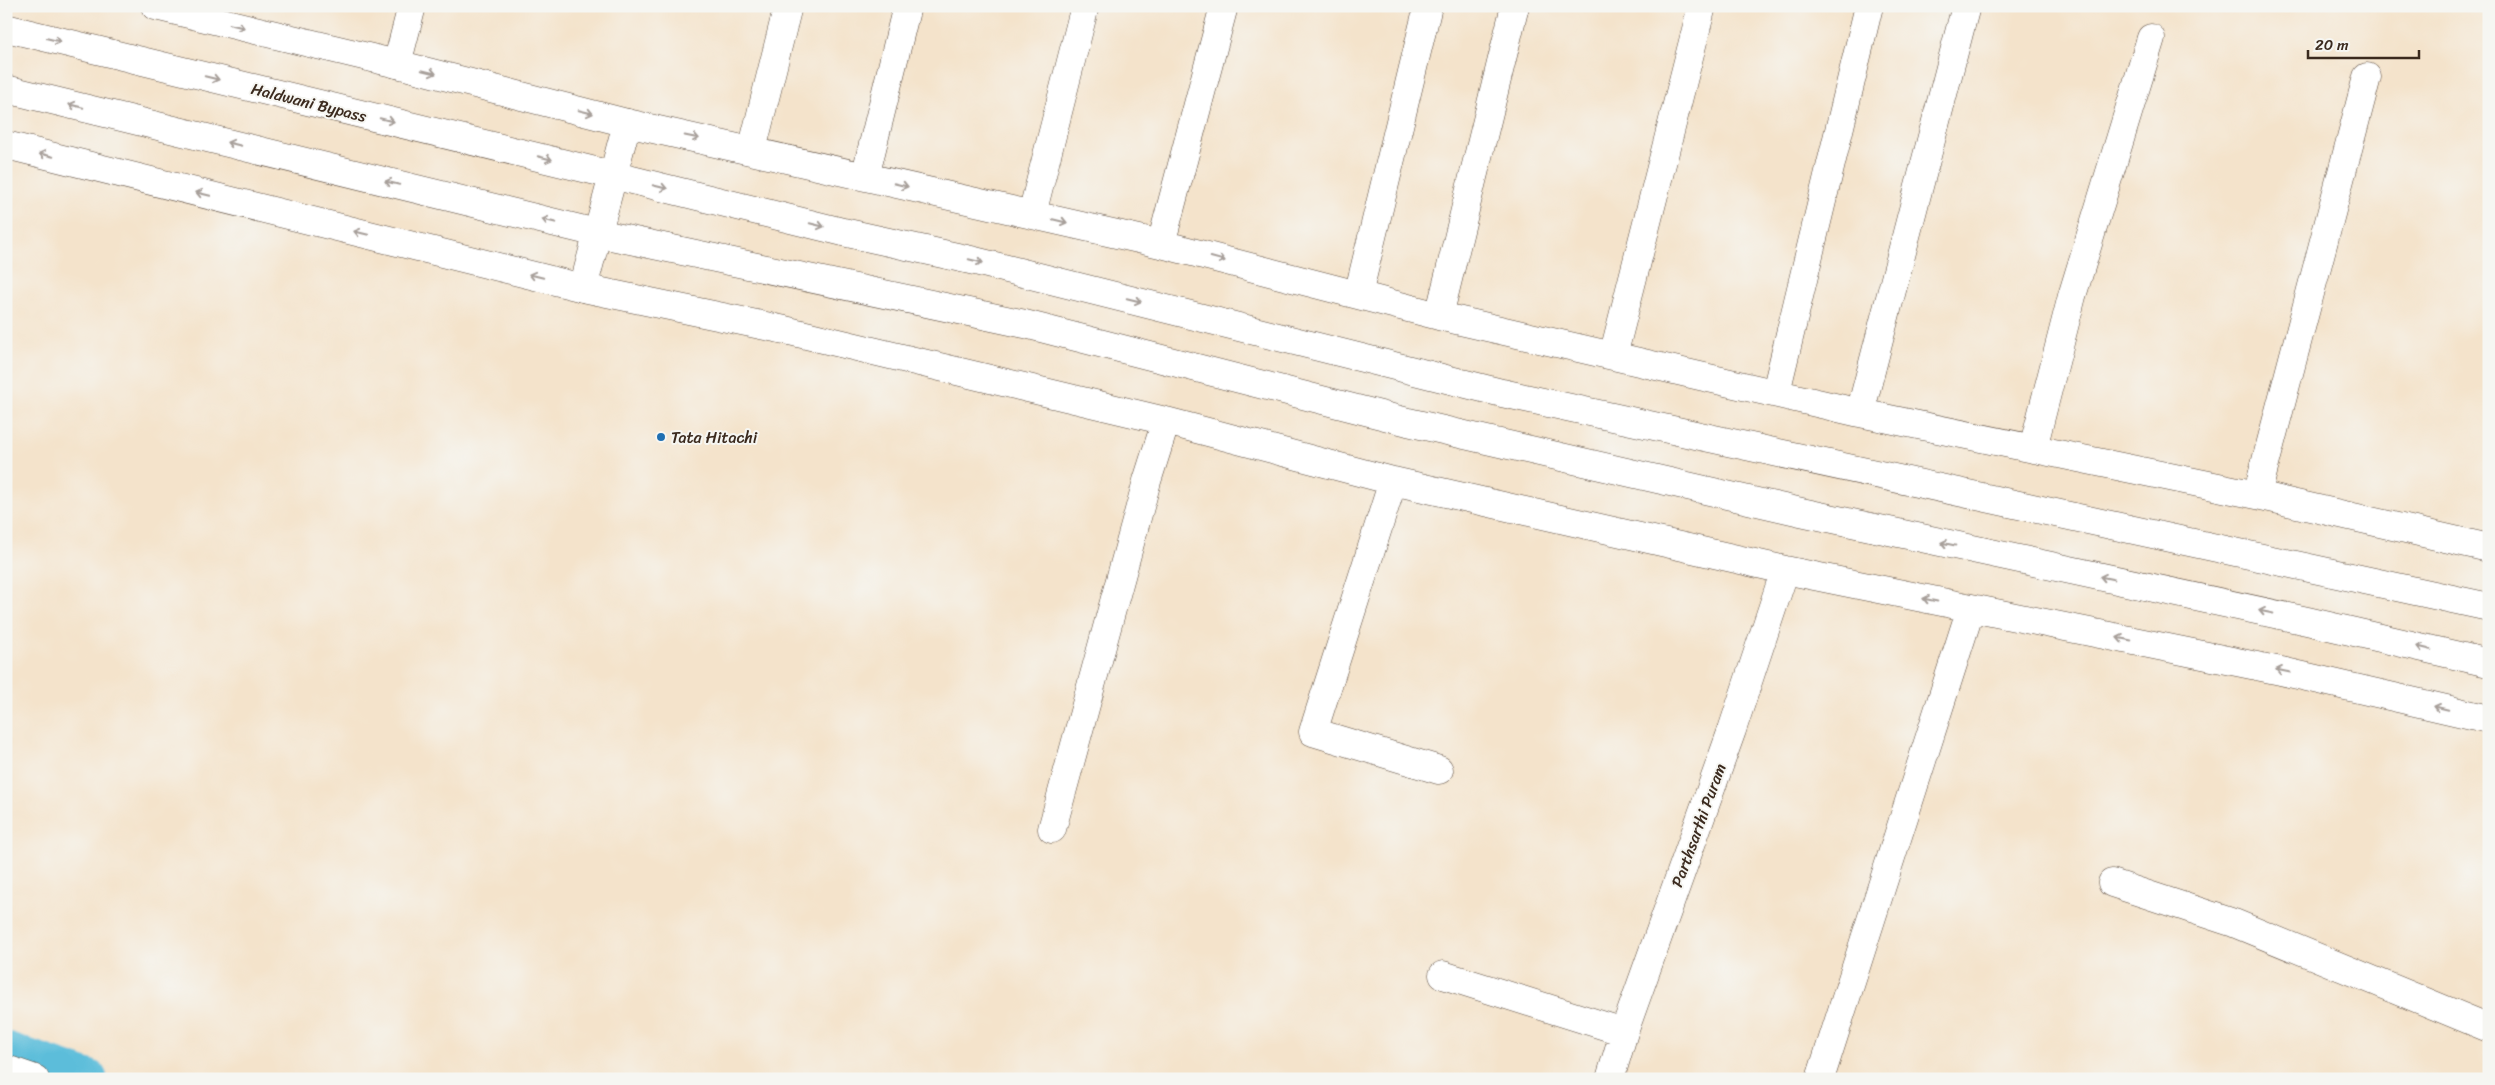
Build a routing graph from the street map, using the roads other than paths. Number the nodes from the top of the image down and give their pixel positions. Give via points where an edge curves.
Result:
1 (155, 6) edge
2 (412, 6) edge
3 (788, 6) edge
4 (907, 6) edge
5 (1085, 6) edge
6 (1224, 6) edge
7 (1428, 6) edge
8 (1515, 6) edge
9 (1702, 6) edge
10 (1869, 6) edge
11 (1966, 6) edge
12 (6, 28) edge
13 (2151, 38) dead end
14 (397, 64) junction
15 (2367, 77) dead end
16 (6, 89) edge
17 (627, 123) junction
18 (6, 145) edge
19 (752, 150) junction
20 (612, 175) junction
21 (866, 177) junction
22 (1032, 214) junction
23 (597, 233) junction
24 (1161, 244) junction
25 (583, 288) junction
26 (1358, 295) junction
27 (1439, 316) junction
28 (1613, 356) junction
29 (1776, 392) junction
30 (1860, 413) junction
31 (1166, 421) junction
32 (2033, 448) junction
33 (1393, 481) junction
34 (2257, 495) junction
35 (2487, 541) edge
36 (1785, 570) junction
37 (2489, 607) edge
38 (1971, 608) junction
39 (2489, 663) edge
40 (2489, 719) edge
41 (1438, 770) dead end
42 (1052, 828) dead end
43 (2112, 882) dead end
44 (1443, 975) dead end
45 (2489, 1028) edge
46 (1624, 1032) junction
47 (6, 1069) edge
48 (35, 1079) edge
49 (1610, 1079) edge
50 (1820, 1079) edge

1 -> 14 main road
2 - 14 main road
3 - 19 main road
4 - 21 main road
5 - 22 main road
6 - 24 main road
7 - 26 main road
8 - 27 main road
9 - 28 main road
10 - 29 main road
11 - 30 main road
12 -> 20 main road, Haldwani Bypass
13 - 32 main road via 2072,296
14 -> 17 main road
15 - 34 main road
23 -> 16 main road
17 -> 19 main road
17 - 20 main road
25 -> 18 main road
19 - 21 main road
20 - 23 main road
20 -> 37 main road, Haldwani Bypass via 975,261 1502,393
21 -> 22 main road
22 -> 24 main road
23 - 25 main road
39 -> 23 main road via 1791,510 1408,422 1025,324
24 -> 26 main road
25 - 31 main road via 785,330
26 - 27 main road
27 - 28 main road
28 - 29 main road
29 - 30 main road
30 - 32 main road
31 - 33 main road
31 - 42 main road
32 - 34 main road
33 - 36 main road
33 - 41 main road via 1313,732
34 - 35 main road
38 -> 36 main road
36 - 46 main road, Parthsarthi Puram via 1732,730
40 -> 38 main road via 2281,671
38 - 50 main road
43 - 45 main road via 2234,923
44 - 46 main road
46 - 49 main road, Parthsarthi Puram
47 - 48 main road

